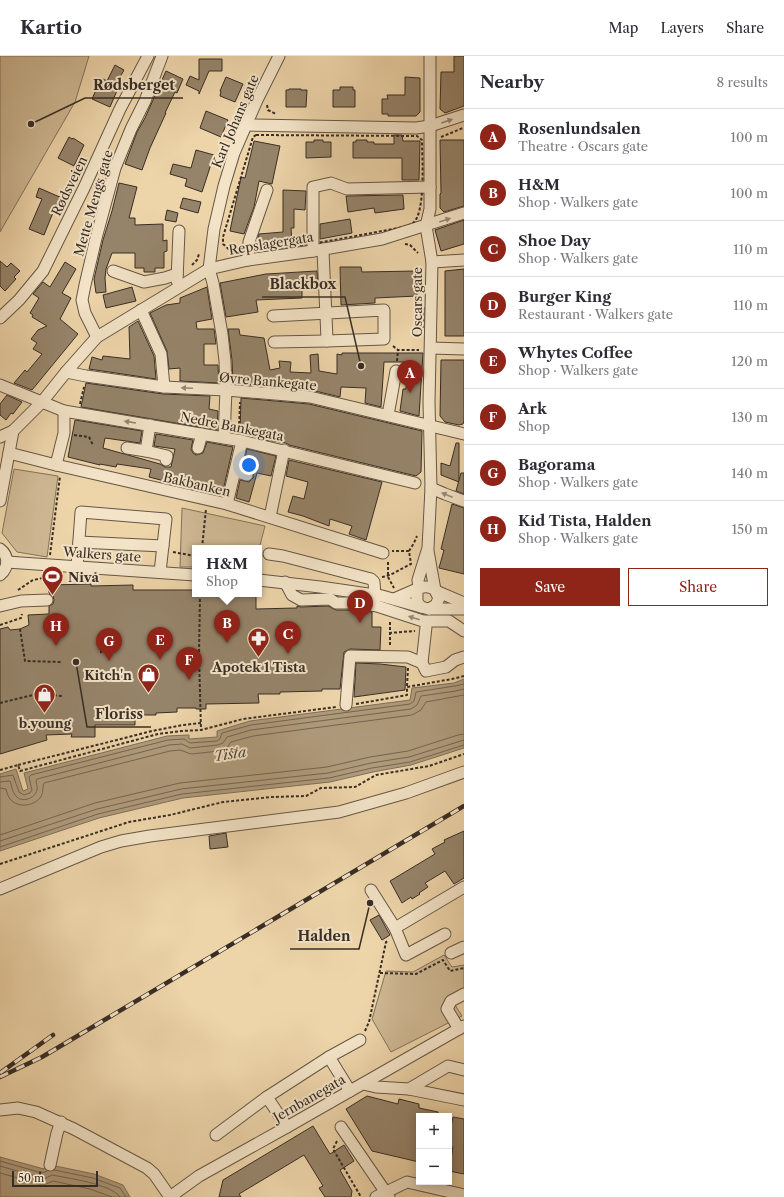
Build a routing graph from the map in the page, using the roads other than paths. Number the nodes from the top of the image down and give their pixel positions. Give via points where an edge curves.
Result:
1 (148, 56) edge
2 (162, 56) edge
3 (279, 56) edge
4 (430, 56) edge
5 (464, 115) edge
6 (246, 125) junction
7 (430, 126) junction
8 (430, 187) junction
9 (267, 190) dead end
10 (464, 213) edge
11 (426, 226) junction
12 (179, 231) dead end
13 (318, 250) junction
14 (248, 260) junction
15 (464, 260) edge
16 (432, 262) junction
17 (209, 269) junction
18 (113, 271) dead end
19 (177, 280) junction
20 (141, 310) junction
21 (326, 313) junction
22 (273, 316) dead end
23 (0, 318) edge
24 (98, 337) junction
25 (327, 341) junction
26 (274, 342) dead end
27 (428, 349) junction
28 (464, 349) edge
29 (396, 371) dead end
30 (66, 372) junction
31 (0, 385) edge
32 (164, 387) junction
33 (226, 390) junction
34 (42, 402) junction
35 (64, 411) junction
36 (388, 415) junction
37 (150, 425) junction
38 (430, 426) junction
39 (13, 431) junction
40 (202, 434) junction
41 (464, 434) edge
42 (0, 437) edge
43 (224, 438) junction
44 (242, 441) junction
45 (127, 448) dead end
46 (198, 448) dead end
47 (284, 450) junction
48 (146, 451) junction
49 (9, 454) junction
50 (166, 460) dead end
51 (60, 466) junction
52 (235, 471) junction
53 (247, 475) dead end
54 (415, 483) dead end
55 (431, 488) junction
56 (0, 501) edge
57 (464, 501) edge
58 (227, 504) junction
59 (270, 517) junction
60 (79, 542) junction
61 (428, 548) junction
62 (0, 549) edge
63 (269, 554) dead end
64 (382, 557) road end
65 (162, 558) junction
66 (7, 562) junction
67 (77, 567) junction
68 (327, 567) junction
69 (192, 573) edge
70 (0, 575) edge
71 (262, 580) edge
72 (285, 582) junction
73 (320, 587) junction
74 (418, 589) junction
75 (436, 590) junction
76 (394, 594) junction
77 (375, 595) junction
78 (47, 600) dead end
79 (464, 603) edge
80 (0, 606) edge
81 (425, 608) junction
82 (464, 609) edge
83 (426, 630) road end
84 (464, 631) edge
85 (464, 657) edge
86 (422, 663) junction
87 (346, 706) road end
88 (464, 772) edge
89 (464, 887) edge
90 (0, 889) edge
91 (371, 890) dead end
92 (395, 928) junction
93 (445, 934) dead end
94 (464, 947) edge
95 (451, 953) dead end
96 (464, 994) edge
97 (461, 1028) edge
98 (360, 1040) road end
99 (329, 1057) junction
100 (464, 1070) edge
101 (363, 1084) junction
102 (409, 1089) junction
103 (350, 1091) junction
104 (267, 1097) junction
105 (464, 1100) edge
106 (0, 1110) edge
107 (60, 1122) junction
108 (287, 1128) junction
109 (344, 1130) road end
110 (216, 1135) dead end
111 (46, 1167) road end
112 (384, 1195) edge
113 (464, 1195) edge
114 (170, 1197) edge

1 - 23 street, Rødsveien via 43,271
2 - 24 street, Mette Mengs gate via 145,101 114,168 86,279 82,300 85,313
3 - 6 street, Karl Johans gate
4 - 7 street, Oscars gate
7 -> 5 street
6 - 7 street via 416,128
6 - 17 street, Karl Johans gate via 224,186 214,229
7 - 8 street, Oscars gate
8 - 11 street, Oscars gate via 430,209
8 - 13 street via 346,189 331,183 313,186
9 - 14 street via 249,242
11 -> 10 street, Repslagergata
11 - 13 street, Repslagergata via 382,240
11 - 16 street, Oscars gate
12 - 19 street
13 - 14 street, Repslagergata
13 - 21 street
14 - 17 street, Repslagergata
15 - 16 street
16 - 27 street, Oscars gate
17 - 19 street, Repslagergata
17 - 33 street via 222,334
18 - 19 street via 144,282 165,278
19 - 20 street, Repslagergata
20 - 24 street, Repslagergata
20 - 32 street via 161,354
21 - 22 street
21 - 25 street
21 - 25 street via 384,310 384,340
24 - 30 street, Repslagergata
25 - 26 street
27 - 28 street
27 - 38 street, Oscars gate
29 - 36 street
30 - 32 street, Øvre Bankegate
30 - 34 street, Repslagergata
31 - 34 street, Nedre Bankegata
33 -> 32 street, Øvre Bankegate
33 - 36 street, Øvre Bankegate via 310,397
33 - 43 street
34 - 35 street, Nedre Bankegata
34 - 39 street, Repslagergata
37 -> 35 street, Nedre Bankegata
35 - 51 street
36 - 38 street, Øvre Bankegate
37 - 40 street, Nedre Bankegata
37 - 48 street
38 - 41 street, Øvre Bankegate
38 - 55 street, Oscars gate
39 - 42 street
39 - 49 street
40 - 43 street, Nedre Bankegata
40 - 46 street
43 - 44 street, Nedre Bankegata
44 - 47 street, Nedre Bankegata
44 - 52 street
45 - 48 street
47 - 54 street, Nedre Bankegata
47 - 59 street
48 - 50 street via 166,456
49 - 51 street, Bakbanken
49 - 56 street
51 - 58 street, Bakbanken via 207,506
52 - 53 street
52 - 58 street
57 -> 55 street
55 - 61 street, Oscars gate
58 - 59 street, Bakbanken
59 - 64 street, Bakbanken
60 - 65 street
60 - 65 street via 81,512 166,519
60 - 67 street
61 - 74 street, Oscars gate via 418,580
61 - 75 street, Oscars gate
62 - 66 street
63 - 68 street
65 - 67 street, Walkers gate
65 - 69 street, Walkers gate
66 - 67 street, Walkers gate
66 - 70 street via 5,570
68 - 73 street
68 - 77 street via 371,579 374,582
71 - 72 street
72 - 73 street
84 -> 72 street via 449,622 423,621 377,606 336,603 330,599 301,600 292,596
73 - 77 street
74 - 75 street via 431,587
74 - 76 street
74 - 81 street via 417,602
75 - 79 street
75 - 81 street via 439,598 436,605
76 - 77 street
76 - 81 street via 410,605
78 - 80 street via 21,601
81 - 82 street
83 - 86 street
85 - 86 street via 446,667 426,671
86 - 87 street via 408,657 350,656
88 - 90 street via 406,793 339,812 121,841 82,854
89 - 92 street
91 - 92 street
92 - 93 street via 406,955
94 - 95 street
96 - 97 street via 450,1000 447,1009
97 - 101 street, Jernbanegata
98 - 99 street
99 - 103 street
99 - 104 street
100 - 102 street via 448,1066
101 - 102 street
101 - 103 street, Jernbanegata
102 - 105 street
103 - 108 street, Jernbanegata
104 - 108 street
104 - 110 street
106 - 107 street via 18,1108
107 - 111 street
107 - 114 street via 147,1168
108 - 114 street, Jernbanegata via 199,1176
109 - 112 street
112 - 113 street via 407,1182

